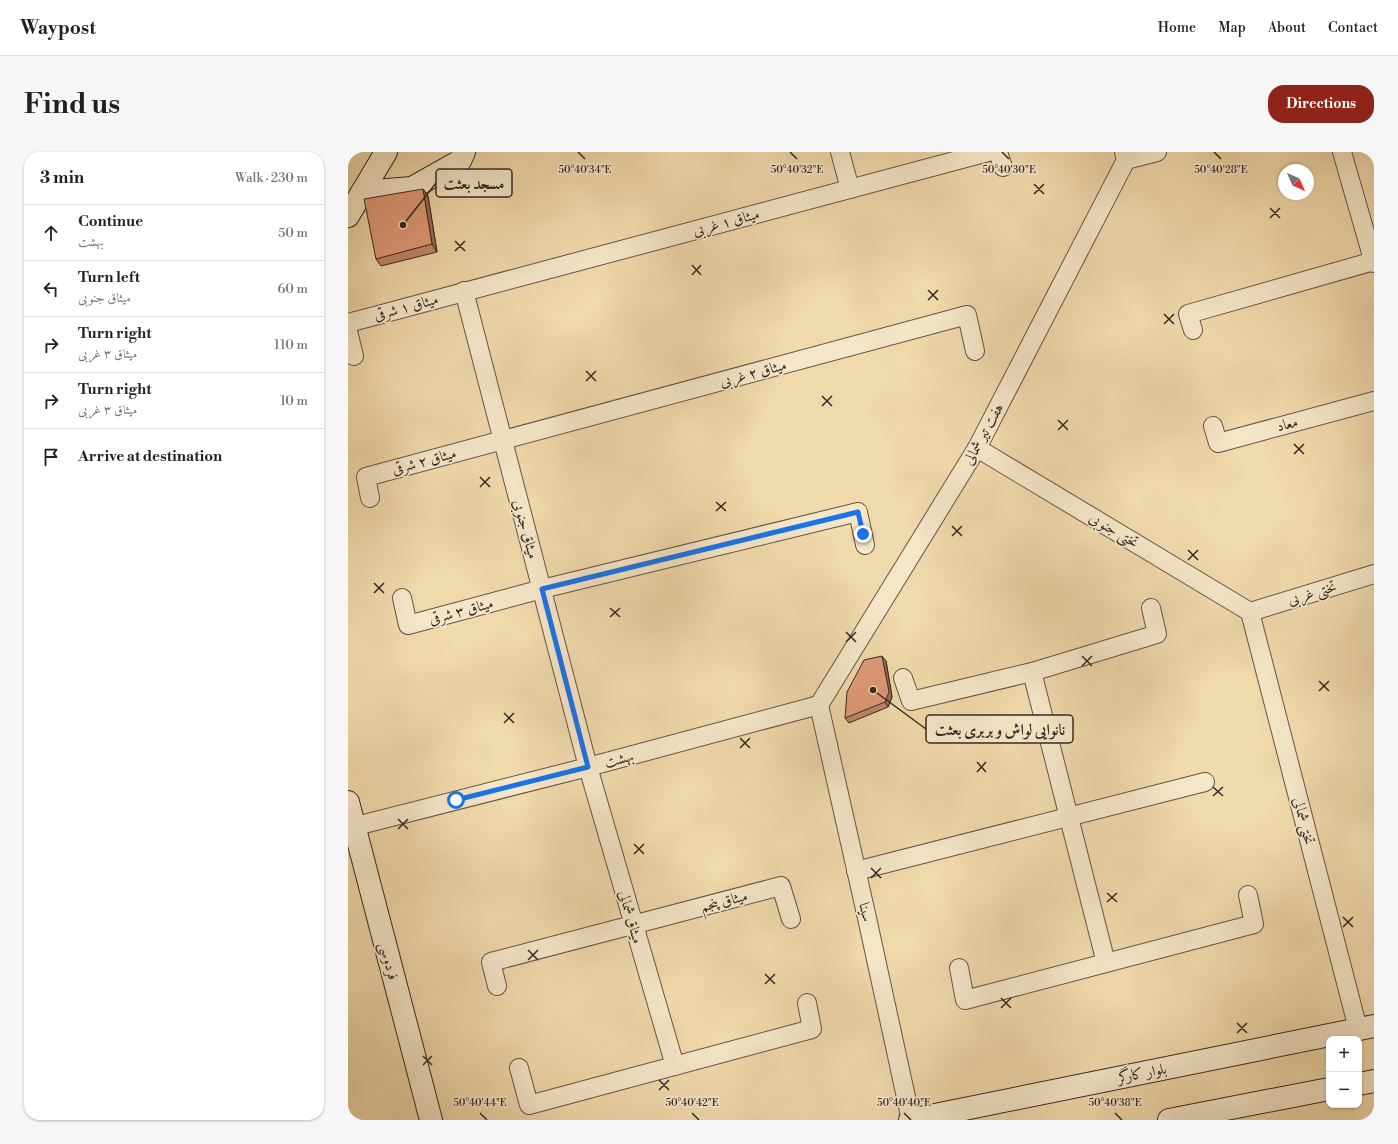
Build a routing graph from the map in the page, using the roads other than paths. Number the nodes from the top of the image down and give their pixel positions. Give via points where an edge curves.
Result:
1 (386, 152) edge
2 (464, 152) edge
3 (840, 152) edge
4 (988, 152) edge
5 (1157, 152) edge
6 (1342, 152) edge
7 (1125, 156) edge
8 (850, 189) junction
9 (362, 192) junction
10 (348, 216) edge
11 (1374, 262) edge
12 (464, 291) junction
13 (348, 323) edge
14 (1193, 330) dead end
15 (348, 331) edge
16 (975, 350) dead end
17 (354, 356) dead end
18 (1374, 400) edge
19 (1213, 426) dead end
20 (503, 440) junction
21 (977, 448) junction
22 (370, 498) dead end
23 (865, 545) dead end
24 (1374, 574) edge
25 (542, 589) junction
26 (402, 598) dead end
27 (1150, 608) dead end
28 (1250, 612) junction
29 (1032, 672) junction
30 (903, 678) dead end
31 (819, 705) junction
32 (588, 767) junction
33 (1205, 782) dead end
34 (348, 802) edge
35 (1068, 816) junction
36 (351, 827) edge
37 (856, 871) junction
38 (1248, 895) dead end
39 (790, 919) dead end
40 (634, 925) junction
41 (1106, 963) junction
42 (959, 968) dead end
43 (497, 986) dead end
44 (807, 1003) dead end
45 (1366, 1028) edge
46 (675, 1066) junction
47 (519, 1068) dead end
48 (1374, 1081) edge
49 (1362, 1083) edge
50 (1326, 1090) edge
51 (430, 1120) edge
52 (910, 1120) edge
53 (1169, 1120) edge

1 - 9 main road
2 - 9 main road via 460,161 412,188
3 - 8 street
4 - 8 street, میثاق ۱ غربی
5 - 7 street
6 - 11 street
7 - 21 street, هفت تیر شمالی
8 - 12 street, میثاق ۱ غربی
9 - 10 main road
11 - 14 street via 1188,314
12 - 13 street, میثاق ۱ شرقی
12 - 20 street, میثاق جنوبی
15 - 17 street
16 - 20 street, میثاق ۲ غربی via 967,315
18 - 19 street, معاد via 1218,443
20 - 22 street, میثاق ۲ شرقی via 366,477
20 - 25 street, میثاق جنوبی
21 - 28 street, تختی جنوبی
21 - 31 street, هفت تیر شمالی
23 - 25 street via 858,512
24 - 28 street, تختی غربی
25 - 26 street, میثاق ۳ شرقی via 408,625
25 - 32 street, میثاق جنوبی
27 - 29 street via 1157,634
28 - 45 street, تختی شمالی
29 - 30 street via 911,701
29 - 35 street
31 - 32 street, بهشت
31 - 37 street, سینا
32 - 36 street, بهشت
32 - 40 street, میثاق شمالی
33 - 35 street
34 - 36 main road, فردوسی
35 - 37 street
35 - 41 street
36 - 51 main road, فردوسی via 407,1025
37 - 52 street, سینا
38 - 41 street via 1254,924
39 - 40 street, میثاق پنجم via 782,886
40 - 43 street via 491,962
40 - 46 street, میثاق شمالی
41 - 42 street via 965,1000
44 - 46 street via 812,1029
45 - 52 main road, بلوار کارگر
46 - 47 street via 529,1105
48 - 49 main road
50 - 53 main road

